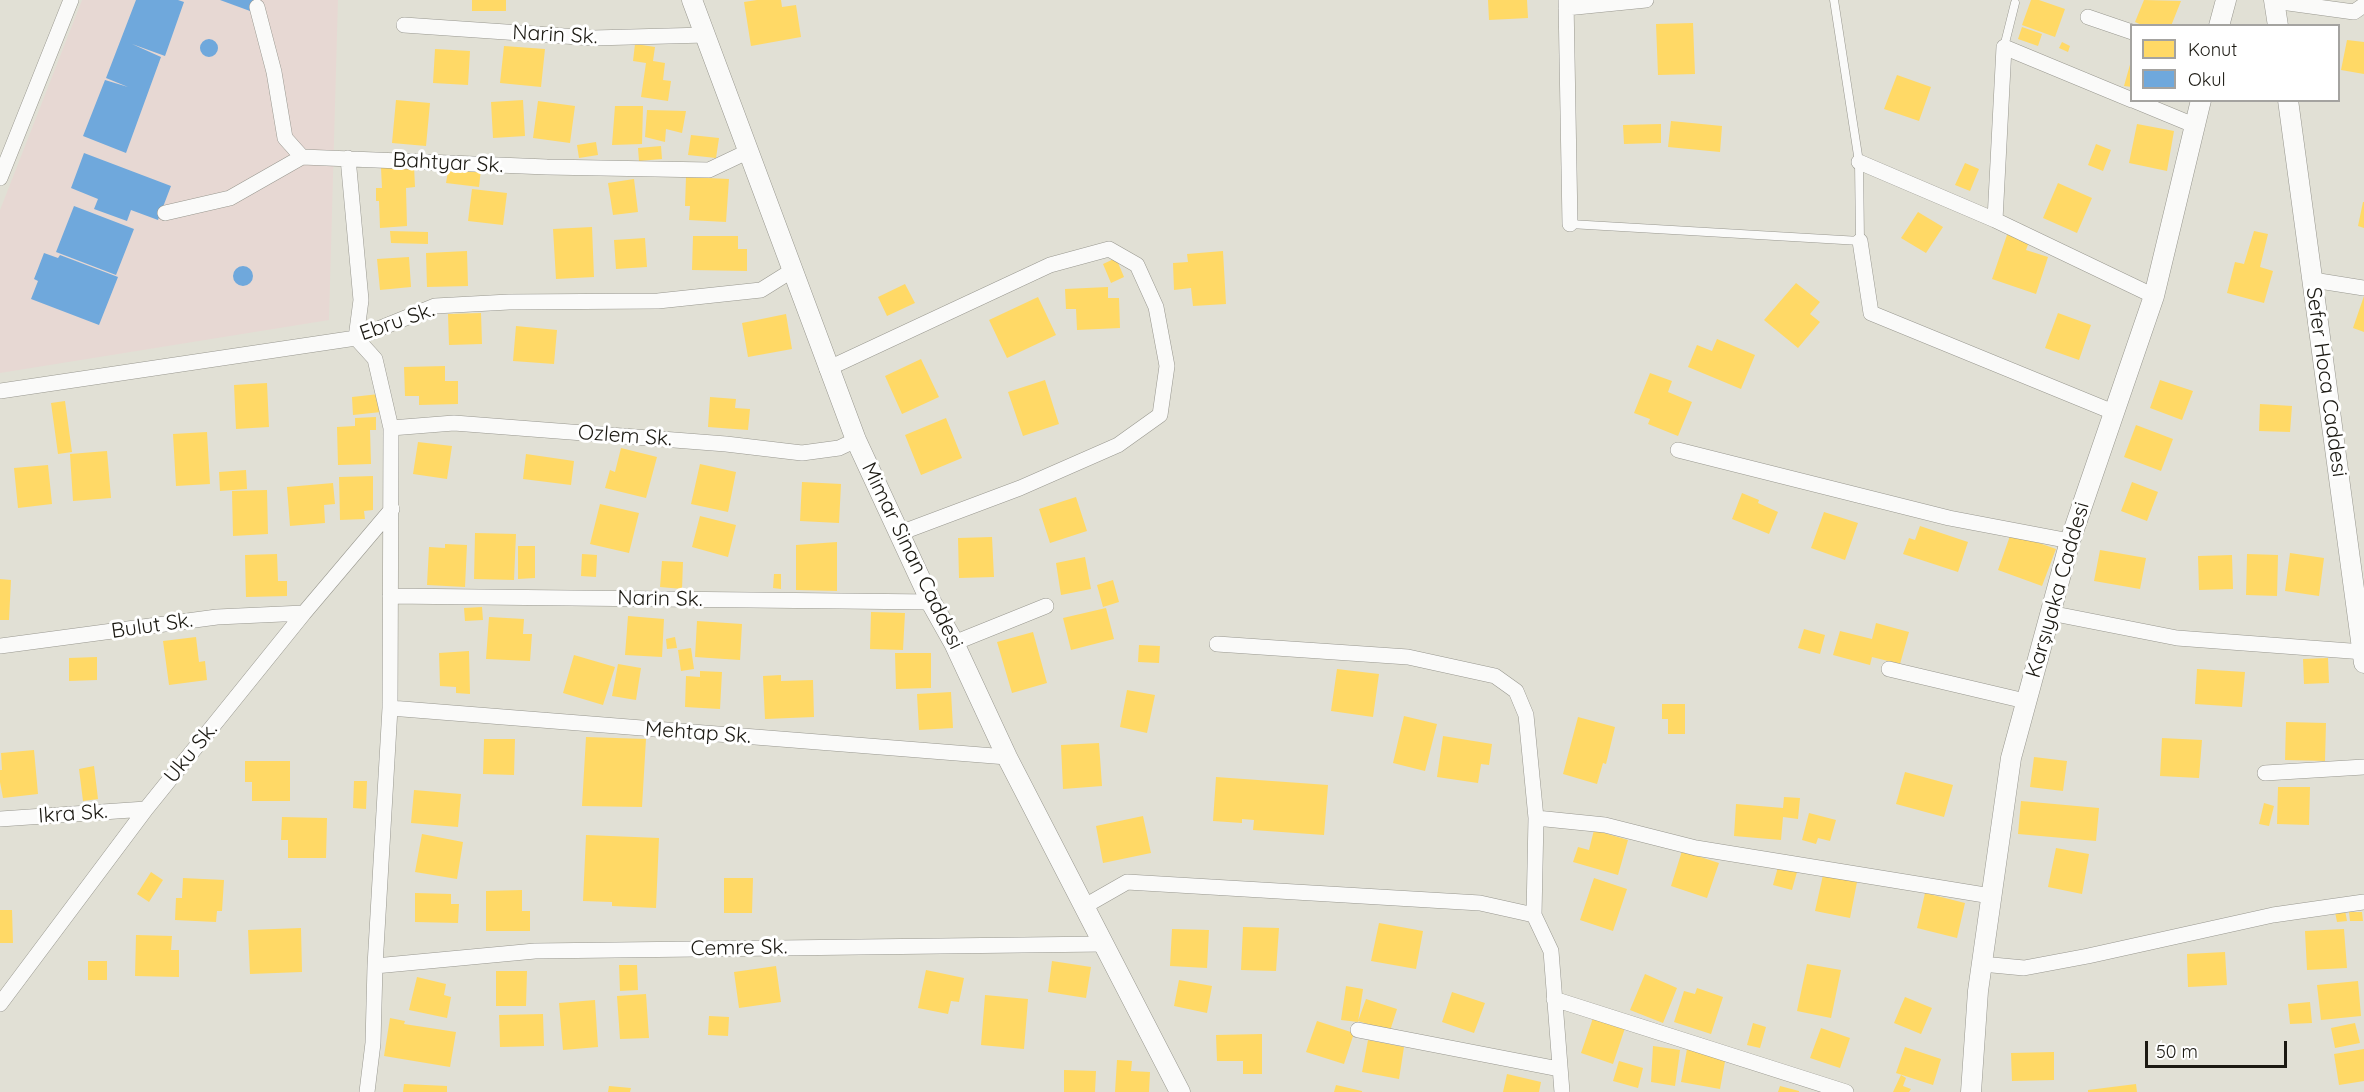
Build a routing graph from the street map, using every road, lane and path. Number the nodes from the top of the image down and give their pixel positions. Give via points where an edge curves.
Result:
1 (71, 0) edge
2 (692, 0) edge
3 (1646, 0) edge
4 (1834, 0) edge
5 (2226, 0) edge
6 (2274, 0) edge
7 (2015, 3) dead end
8 (1566, 4) edge
9 (2364, 5) edge
10 (257, 7) dead end
11 (2088, 17) dead end
12 (2220, 24) edge
13 (2278, 24) edge
14 (404, 25) dead end
15 (2130, 31) edge
16 (706, 35) junction
17 (2004, 47) junction
18 (2130, 99) edge
19 (2137, 102) edge
20 (2201, 102) edge
21 (2288, 102) edge
22 (2196, 126) junction
23 (749, 152) junction
24 (302, 157) junction
25 (348, 158) junction
26 (1859, 162) junction
27 (0, 178) edge
28 (165, 213) dead end
29 (1995, 220) junction
30 (1570, 224) joint
31 (1860, 241) junction
32 (793, 270) junction
33 (2313, 280) junction
34 (2364, 288) edge
35 (2154, 296) junction
36 (356, 338) junction
37 (827, 369) junction
38 (0, 391) edge
39 (2113, 412) junction
40 (391, 428) junction
41 (856, 440) junction
42 (1678, 450) dead end
43 (392, 509) junction
44 (900, 533) junction
45 (2070, 541) junction
46 (390, 596) junction
47 (931, 602) junction
48 (1046, 606) dead end
49 (304, 613) junction
50 (2050, 613) junction
51 (954, 643) junction
52 (1217, 644) dead end
53 (0, 646) edge
54 (2364, 656) edge
55 (1889, 669) dead end
56 (2025, 701) junction
57 (390, 708) junction
58 (1007, 757) junction
59 (2364, 767) edge
60 (2265, 773) dead end
61 (146, 809) junction
62 (1536, 818) junction
63 (0, 819) edge
64 (1991, 896) junction
65 (2364, 902) edge
66 (1084, 906) junction
67 (1534, 915) junction
68 (1104, 944) junction
69 (1982, 964) junction
70 (375, 966) junction
71 (1554, 999) junction
72 (0, 1004) edge
73 (1358, 1030) dead end
74 (1559, 1069) junction
75 (367, 1092) edge
76 (1180, 1092) edge
77 (1562, 1092) edge
78 (1846, 1092) edge
79 (1971, 1092) edge

1 - 27 street
2 - 16 street, Mimar Sinan Caddesi
3 - 8 street
4 - 26 lane
5 - 12 street
6 - 9 street via 2354,12
6 - 13 street
7 - 17 lane
8 - 30 street
10 - 24 street via 274,72 285,138
11 - 15 street
14 - 16 street, Narin Sk. via 593,38
16 - 23 street, Mimar Sinan Caddesi
17 - 18 street
17 - 29 street
19 - 22 street
20 - 22 street, Karşıyaka Caddesi
21 - 33 street, Sefer Hoca Caddesi
22 - 35 street, Karşıyaka Caddesi
23 - 25 street, Bahtyar Sk. via 709,170
23 - 32 street, Mimar Sinan Caddesi
24 - 25 street, Bahtyar Sk.
24 - 28 street via 230,198
25 - 36 street via 361,300
26 - 29 street
26 - 31 lane
29 - 35 street
30 - 31 lane
31 - 39 street via 1871,313
32 - 36 street, Ebru Sk. via 761,290 658,301 435,306
32 - 37 street, Mimar Sinan Caddesi
33 - 34 street
33 - 54 street, Sefer Hoca Caddesi
35 - 39 street, Karşıyaka Caddesi
36 - 38 street, Ebru Sk.
36 - 40 street via 375,359
37 - 41 street, Mimar Sinan Caddesi
37 - 44 street via 1050,265 1109,249 1137,265 1156,307 1167,366 1160,415 1118,445 1020,488
39 - 45 street, Karşıyaka Caddesi
40 - 41 street, Ozlem Sk. via 453,423 802,453 839,448
40 - 43 street
41 - 44 street, Mimar Sinan Caddesi
42 - 45 street via 1949,518
43 - 46 street
43 - 49 street, Uku Sk.
44 - 47 street, Mimar Sinan Caddesi
45 - 50 street, Karşıyaka Caddesi
46 - 47 street, Narin Sk.
46 - 57 street
47 - 51 street, Mimar Sinan Caddesi
48 - 51 street
49 - 53 street, Bulut Sk. via 217,617
49 - 61 street, Uku Sk.
50 - 54 street via 2177,638
50 - 56 street, Karşıyaka Caddesi
51 - 58 street, Mimar Sinan Caddesi
52 - 62 street via 1408,657 1495,676 1516,691 1526,715
55 - 56 street
56 - 64 street, Karşıyaka Caddesi via 2011,758
57 - 58 street, Mehtap Sk.
57 - 70 street
58 - 66 street, Mimar Sinan Caddesi
59 - 60 street
61 - 63 street, Ikra Sk.
61 - 72 street, Uku Sk.
62 - 64 street via 1605,825 1696,848
62 - 67 street
64 - 69 street, Karşıyaka Caddesi
65 - 69 street via 2273,915 2024,968
66 - 67 street via 1127,882 1480,903
66 - 68 street, Mimar Sinan Caddesi
67 - 71 street via 1551,951
68 - 70 street, Cemre Sk. via 535,951
68 - 76 street, Mimar Sinan Caddesi
69 - 79 street, Karşıyaka Caddesi
70 - 75 street
71 - 74 street
71 - 78 street
73 - 74 street
74 - 77 street

